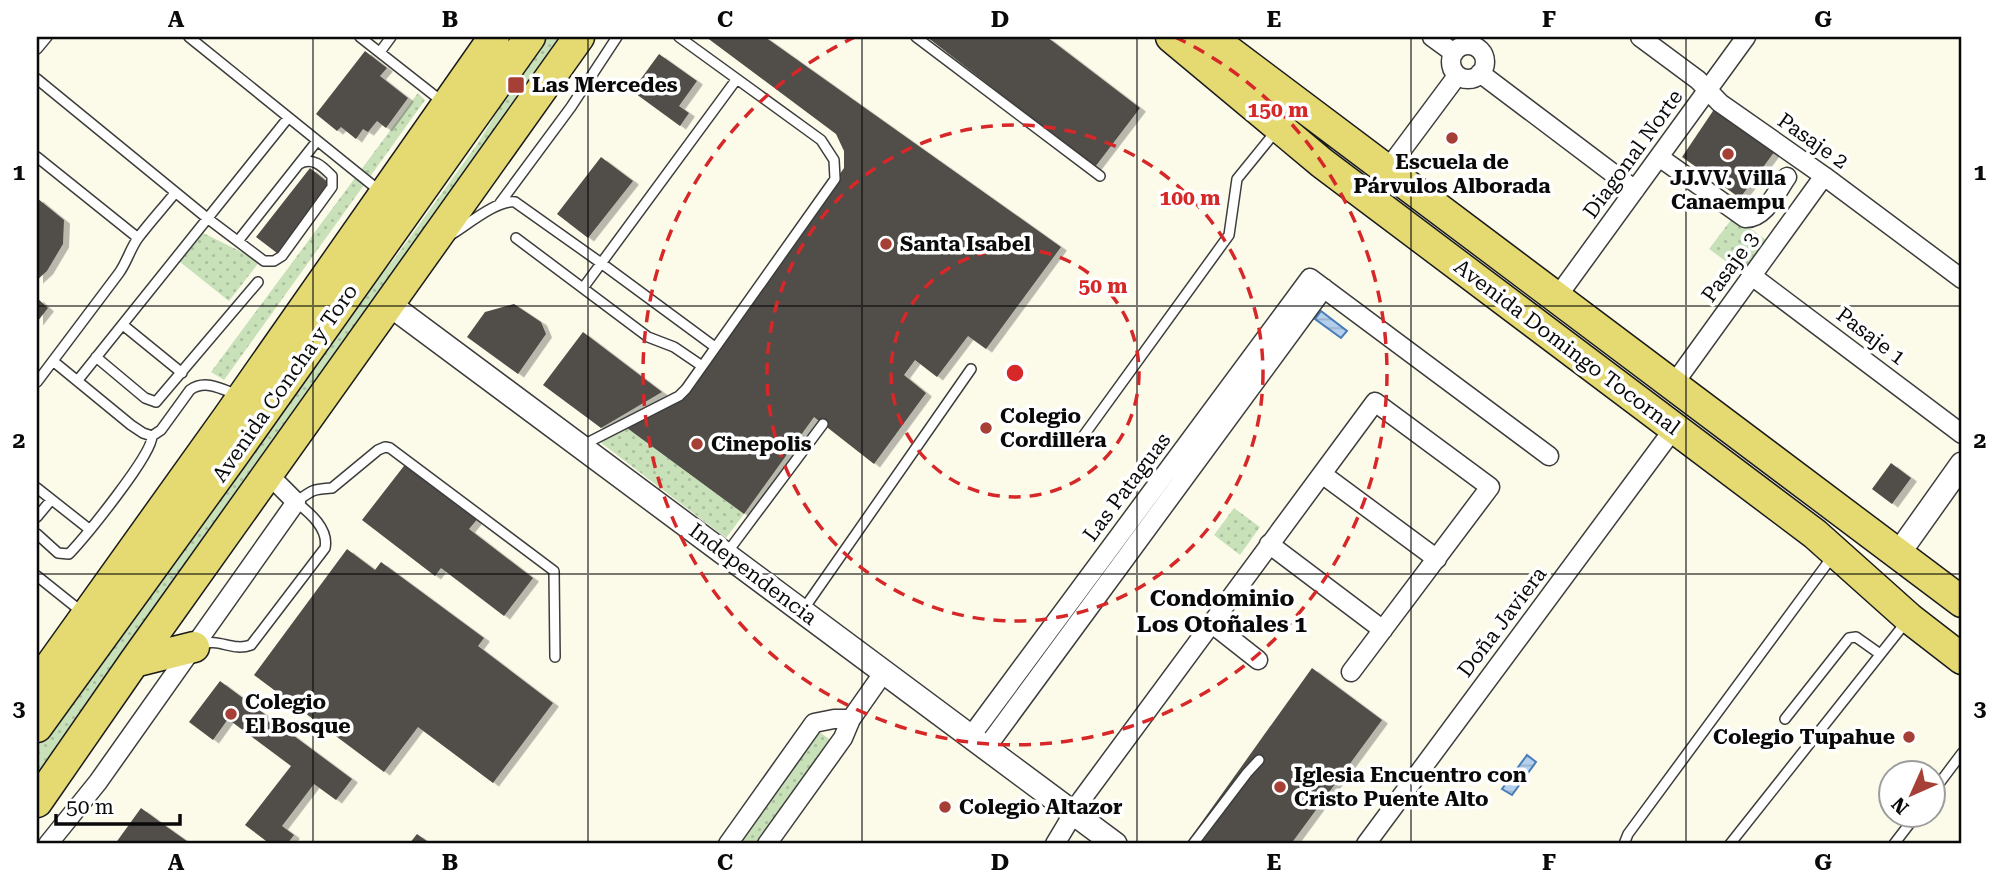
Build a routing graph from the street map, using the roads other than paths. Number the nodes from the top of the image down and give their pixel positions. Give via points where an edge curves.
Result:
1 (47, 37) edge
2 (189, 37) edge
3 (360, 37) edge
4 (391, 37) edge
5 (494, 37) edge
6 (530, 37) edge
7 (579, 37) edge
8 (617, 37) edge
9 (679, 37) edge
10 (916, 37) edge
11 (1171, 37) edge
12 (1432, 37) edge
13 (1640, 37) edge
14 (1746, 37) edge
15 (1226, 41) edge
16 (1482, 43) edge
17 (37, 49) edge
18 (380, 52) junction
19 (1454, 53) junction
20 (1480, 73) junction
21 (1457, 76) junction
22 (37, 79) edge
23 (736, 80) junction
24 (1707, 90) junction
25 (1292, 99) junction
26 (446, 105) junction
27 (288, 118) junction
28 (1276, 126) junction
29 (317, 141) junction
30 (37, 157) edge
31 (1659, 157) junction
32 (299, 163) junction
33 (1387, 170) junction
34 (1100, 176) dead end
35 (1824, 176) junction
36 (1787, 177) dead end
37 (1635, 190) junction
38 (176, 193) junction
39 (396, 201) junction
40 (498, 205) junction
41 (1442, 211) junction
42 (206, 218) junction
43 (1422, 237) junction
44 (138, 238) junction
45 (516, 238) dead end
46 (238, 241) junction
47 (429, 248) junction
48 (601, 262) junction
49 (1752, 276) junction
50 (1962, 279) edge
51 (258, 282) dead end
52 (319, 286) junction
53 (354, 286) junction
54 (583, 288) junction
55 (1557, 297) junction
56 (390, 304) junction
57 (123, 325) junction
58 (1602, 331) junction
59 (715, 347) junction
60 (1627, 350) junction
61 (96, 357) junction
62 (1583, 359) junction
63 (53, 361) junction
64 (702, 366) junction
65 (971, 369) dead end
66 (182, 373) junction
67 (1607, 376) junction
68 (78, 380) junction
69 (37, 382) edge
70 (1673, 385) junction
71 (242, 397) junction
72 (823, 424) dead end
73 (1675, 427) junction
74 (1962, 433) edge
75 (1084, 435) dead end
76 (152, 436) junction
77 (581, 446) junction
78 (233, 456) junction
79 (1549, 456) dead end
80 (1962, 464) edge
81 (268, 474) junction
82 (1322, 474) junction
83 (37, 488) edge
84 (51, 500) junction
85 (296, 502) junction
86 (37, 517) edge
87 (153, 522) junction
88 (89, 530) junction
89 (37, 534) edge
90 (1269, 544) junction
91 (1836, 551) junction
92 (726, 554) junction
93 (1898, 554) junction
94 (1437, 559) junction
95 (37, 576) edge
96 (1962, 602) edge
97 (802, 611) junction
98 (86, 614) junction
99 (1909, 618) junction
100 (1211, 624) junction
101 (1383, 630) junction
102 (194, 647) junction
103 (1880, 654) junction
104 (555, 657) dead end
105 (1962, 659) edge
106 (1258, 660) dead end
107 (134, 662) junction
108 (884, 672) junction
109 (1351, 672) dead end
110 (37, 684) edge
111 (851, 719) junction
112 (1785, 719) dead end
113 (37, 727) edge
114 (978, 742) junction
115 (1962, 753) edge
116 (1259, 760) dead end
117 (1946, 775) edge
118 (37, 802) edge
119 (1075, 814) junction
120 (1906, 828) edge
121 (48, 844) edge
122 (728, 844) edge
123 (767, 844) edge
124 (1055, 844) edge
125 (1115, 844) edge
126 (1193, 844) edge
127 (1366, 844) edge
128 (1624, 844) edge
129 (1730, 844) edge
130 (1894, 844) edge

1 - 17 lane
2 - 27 lane
3 - 18 lane
4 - 18 lane
5 - 26 main road, Avenida Concha y Toro
6 - 39 main road, Avenida Concha y Toro
7 - 47 main road, Avenida Concha y Toro
8 - 40 lane
9 - 23 lane
10 - 34 lane
11 - 28 main road, Avenida Domingo Tocornal
12 - 19 street
13 - 24 street, Pasaje 2
14 - 24 street, Diagonal Norte
15 - 25 main road, Avenida Domingo Tocornal
16 - 19 street
16 - 20 street
18 - 26 lane
19 - 21 street via 1451,63
20 - 21 street via 1467,79
20 - 37 street
21 - 33 street
22 - 38 lane
23 - 48 lane
23 - 59 lane via 821,140 834,160 835,179
24 - 31 street, Diagonal Norte
24 - 35 street, Pasaje 2
25 - 28 main road via 1280,109
25 - 33 main road, Avenida Domingo Tocornal
26 - 39 main road, Avenida Concha y Toro
27 - 29 lane
27 - 42 lane
28 - 43 main road, Avenida Domingo Tocornal
28 - 75 lane via 1237,178 1228,235
29 - 32 lane
29 - 39 lane
30 - 44 lane
31 - 36 street via 1745,218 1760,214
31 - 37 street, Diagonal Norte
32 - 46 lane
32 - 46 lane via 317,163 334,184 282,256 264,261
33 - 41 main road, Avenida Domingo Tocornal
35 - 49 street, Pasaje 3
35 - 50 street, Pasaje 2
37 - 55 street, Diagonal Norte
38 - 42 lane
38 - 44 lane
39 - 47 main road
39 - 52 main road, Avenida Concha y Toro
39 - 53 main road, Avenida Concha y Toro
40 - 47 lane
40 - 48 lane via 515,202
41 - 43 main road via 1428,222
41 - 55 main road, Avenida Domingo Tocornal
42 - 46 lane
42 - 57 lane
43 - 62 main road, Avenida Domingo Tocornal
44 - 63 lane via 129,259
45 - 54 lane
47 - 56 main road, Avenida Concha y Toro
48 - 54 lane
48 - 59 lane
49 - 70 street, Pasaje 3
49 - 74 street, Pasaje 1
51 - 66 lane
52 - 53 main road
52 - 71 main road, Avenida Concha y Toro
53 - 56 main road
53 - 78 main road, Avenida Concha y Toro
54 - 64 lane via 648,337
55 - 58 main road, Avenida Domingo Tocornal
56 - 77 street, Independencia
56 - 81 main road, Avenida Concha y Toro
57 - 61 lane
57 - 66 lane
58 - 60 main road, Avenida Domingo Tocornal
58 - 62 main road via 1599,348
59 - 64 lane
60 - 67 main road via 1612,359
60 - 70 main road, Avenida Domingo Tocornal
61 - 66 lane via 152,401 160,399
61 - 68 lane
62 - 67 main road, Avenida Domingo Tocornal
63 - 68 lane
63 - 69 lane
64 - 77 lane via 679,396
65 - 97 lane
67 - 73 main road, Avenida Domingo Tocornal
68 - 76 lane via 131,425
70 - 93 main road, Avenida Domingo Tocornal
71 - 76 lane via 217,386 195,386
71 - 87 main road, Avenida Concha y Toro
72 - 92 lane
73 - 91 main road, Avenida Domingo Tocornal
73 - 127 street, Doña Javiera
76 - 88 lane via 137,467
77 - 92 street, Independencia
78 - 87 main road
78 - 113 main road, Avenida Concha y Toro
79 - 114 street, Las Pataguas via 1310,278
80 - 93 street
81 - 85 street, Avenida Concha y Toro
81 - 107 main road, Avenida Concha y Toro
82 - 90 street
82 - 94 street
82 - 94 street via 1375,402 1490,487
83 - 84 lane
84 - 86 lane
84 - 88 lane
85 - 102 street
85 - 102 lane via 320,526 326,548 251,645 239,648 209,641
85 - 104 lane via 318,487 332,488 378,450 390,448 554,571
87 - 98 main road, Avenida Concha y Toro
88 - 89 lane via 65,555
90 - 100 street
90 - 101 street
91 - 99 main road, Avenida Domingo Tocornal
91 - 128 lane
92 - 97 street, Independencia
93 - 96 main road, Avenida Domingo Tocornal
94 - 101 street
95 - 98 lane
97 - 108 street, Independencia
98 - 110 main road, Avenida Concha y Toro
99 - 103 lane
99 - 105 main road, Avenida Domingo Tocornal
100 - 106 street
100 - 119 street
101 - 109 street
102 - 107 main road
102 - 121 street
103 - 112 lane via 1856,636 1849,638
103 - 129 lane
107 - 118 main road, Avenida Concha y Toro
108 - 111 street
108 - 114 street, Independencia
111 - 122 street via 814,723
111 - 123 street via 843,738
114 - 119 street, Independencia
115 - 117 lane
116 - 126 lane
119 - 124 street
119 - 125 street, Independencia
120 - 130 lane

